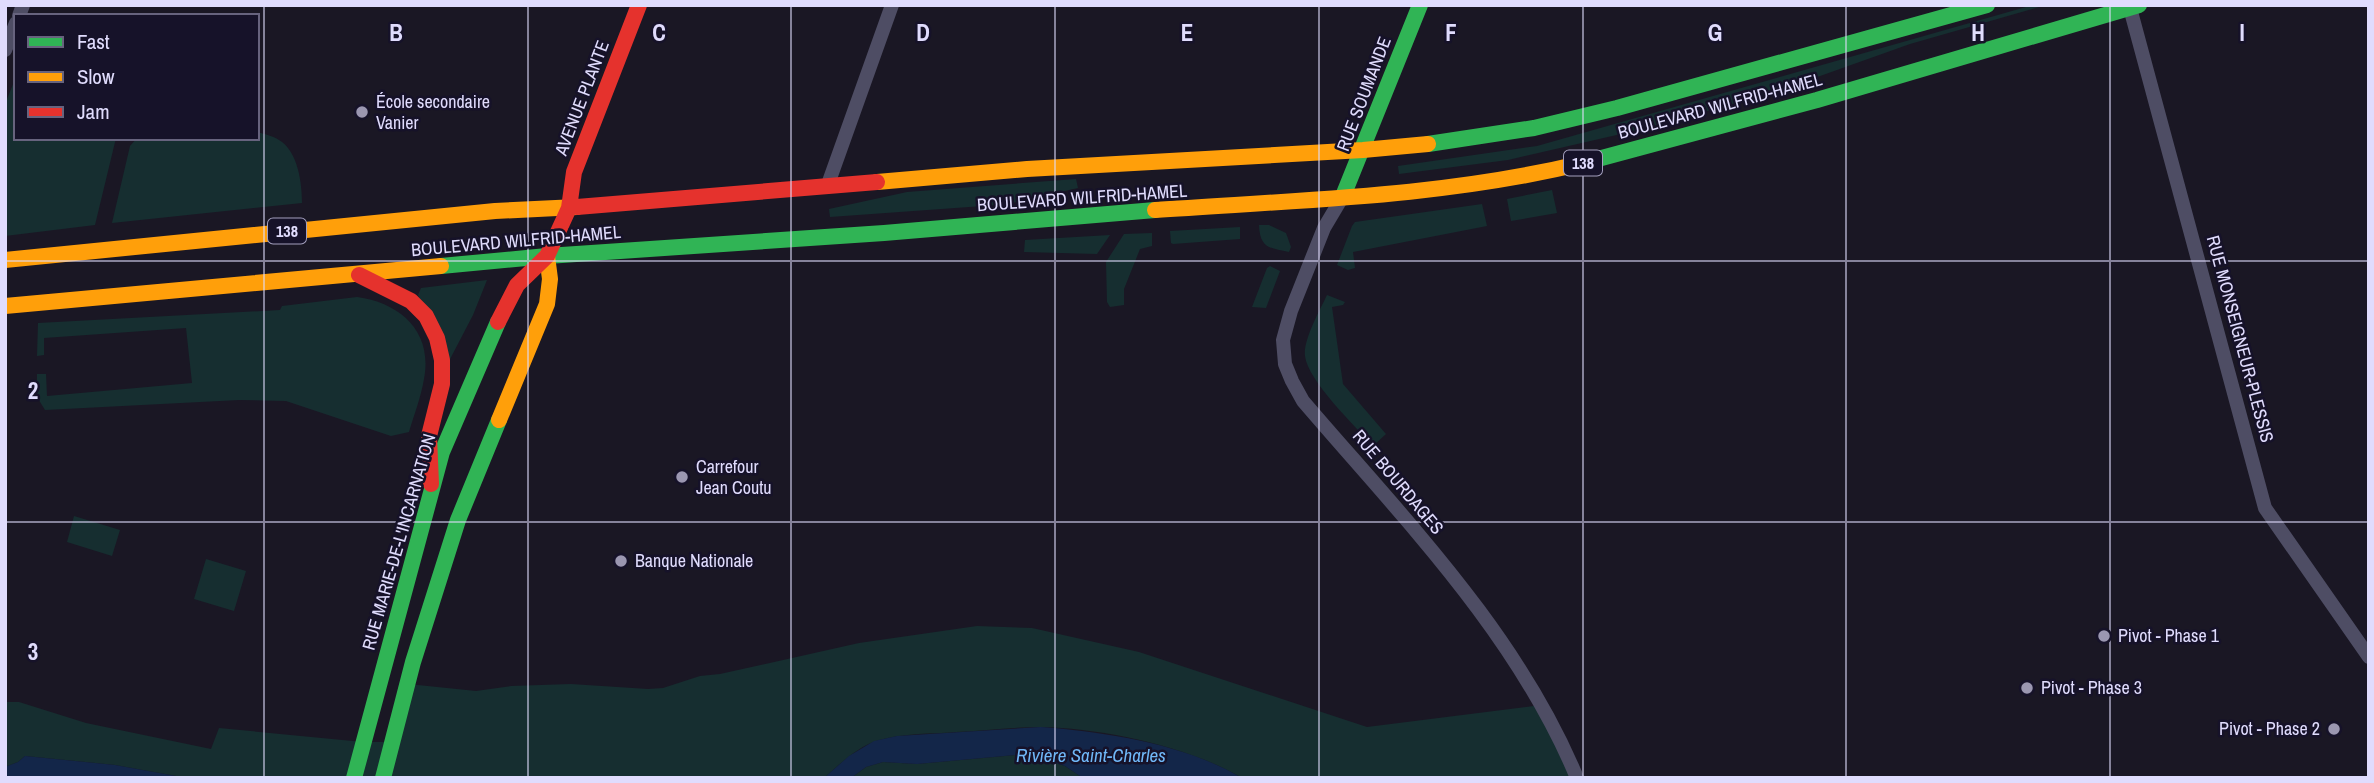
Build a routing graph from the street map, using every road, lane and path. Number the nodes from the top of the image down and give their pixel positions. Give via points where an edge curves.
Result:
1 (639, 5) edge
2 (892, 5) edge
3 (1420, 5) edge
4 (1987, 5) edge
5 (2132, 6) edge
6 (14, 28) edge
7 (5, 50) edge
8 (1363, 150) junction
9 (827, 187) junction
10 (1343, 197) junction
11 (569, 208) junction
12 (547, 256) junction
13 (5, 260) edge
14 (359, 275) junction
15 (5, 306) edge
16 (431, 484) junction
17 (2369, 657) edge
18 (355, 775) edge
19 (383, 776) edge
20 (1577, 778) edge

1 - 11 main road, AVENUE PLANTE via 574,172
2 - 9 street
3 - 8 main road, RUE SOUMANDE
4 - 8 main road, BOULEVARD WILFRID-HAMEL / 138 via 1534,128
5 - 10 main road, BOULEVARD WILFRID-HAMEL / 138 via 1599,159 1445,188
5 - 17 street, RUE MONSEIGNEUR-PLESSIS via 2265,508
6 - 7 street
8 - 9 main road, BOULEVARD WILFRID-HAMEL / 138 via 1027,169
8 - 10 main road, RUE SOUMANDE
9 - 11 main road, BOULEVARD WILFRID-HAMEL / 138
10 - 12 main road, BOULEVARD WILFRID-HAMEL / 138
10 - 20 street, RUE BOURDAGES via 1324,228 1286,330 1285,364 1303,401 1491,624 1542,705
11 - 12 main road, RUE MARIE-DE-L'INCARNATION
11 - 13 main road, BOULEVARD WILFRID-HAMEL / 138 via 495,211
12 - 14 main road, BOULEVARD WILFRID-HAMEL / 138
12 - 16 main road, RUE MARIE-DE-L'INCARNATION via 507,301
12 - 19 main road, RUE MARIE-DE-L'INCARNATION via 547,304 463,508
14 - 15 main road, BOULEVARD WILFRID-HAMEL / 138
14 - 16 main road via 411,301 426,316 437,338 442,384 429,436
16 - 18 main road, RUE MARIE-DE-L'INCARNATION

